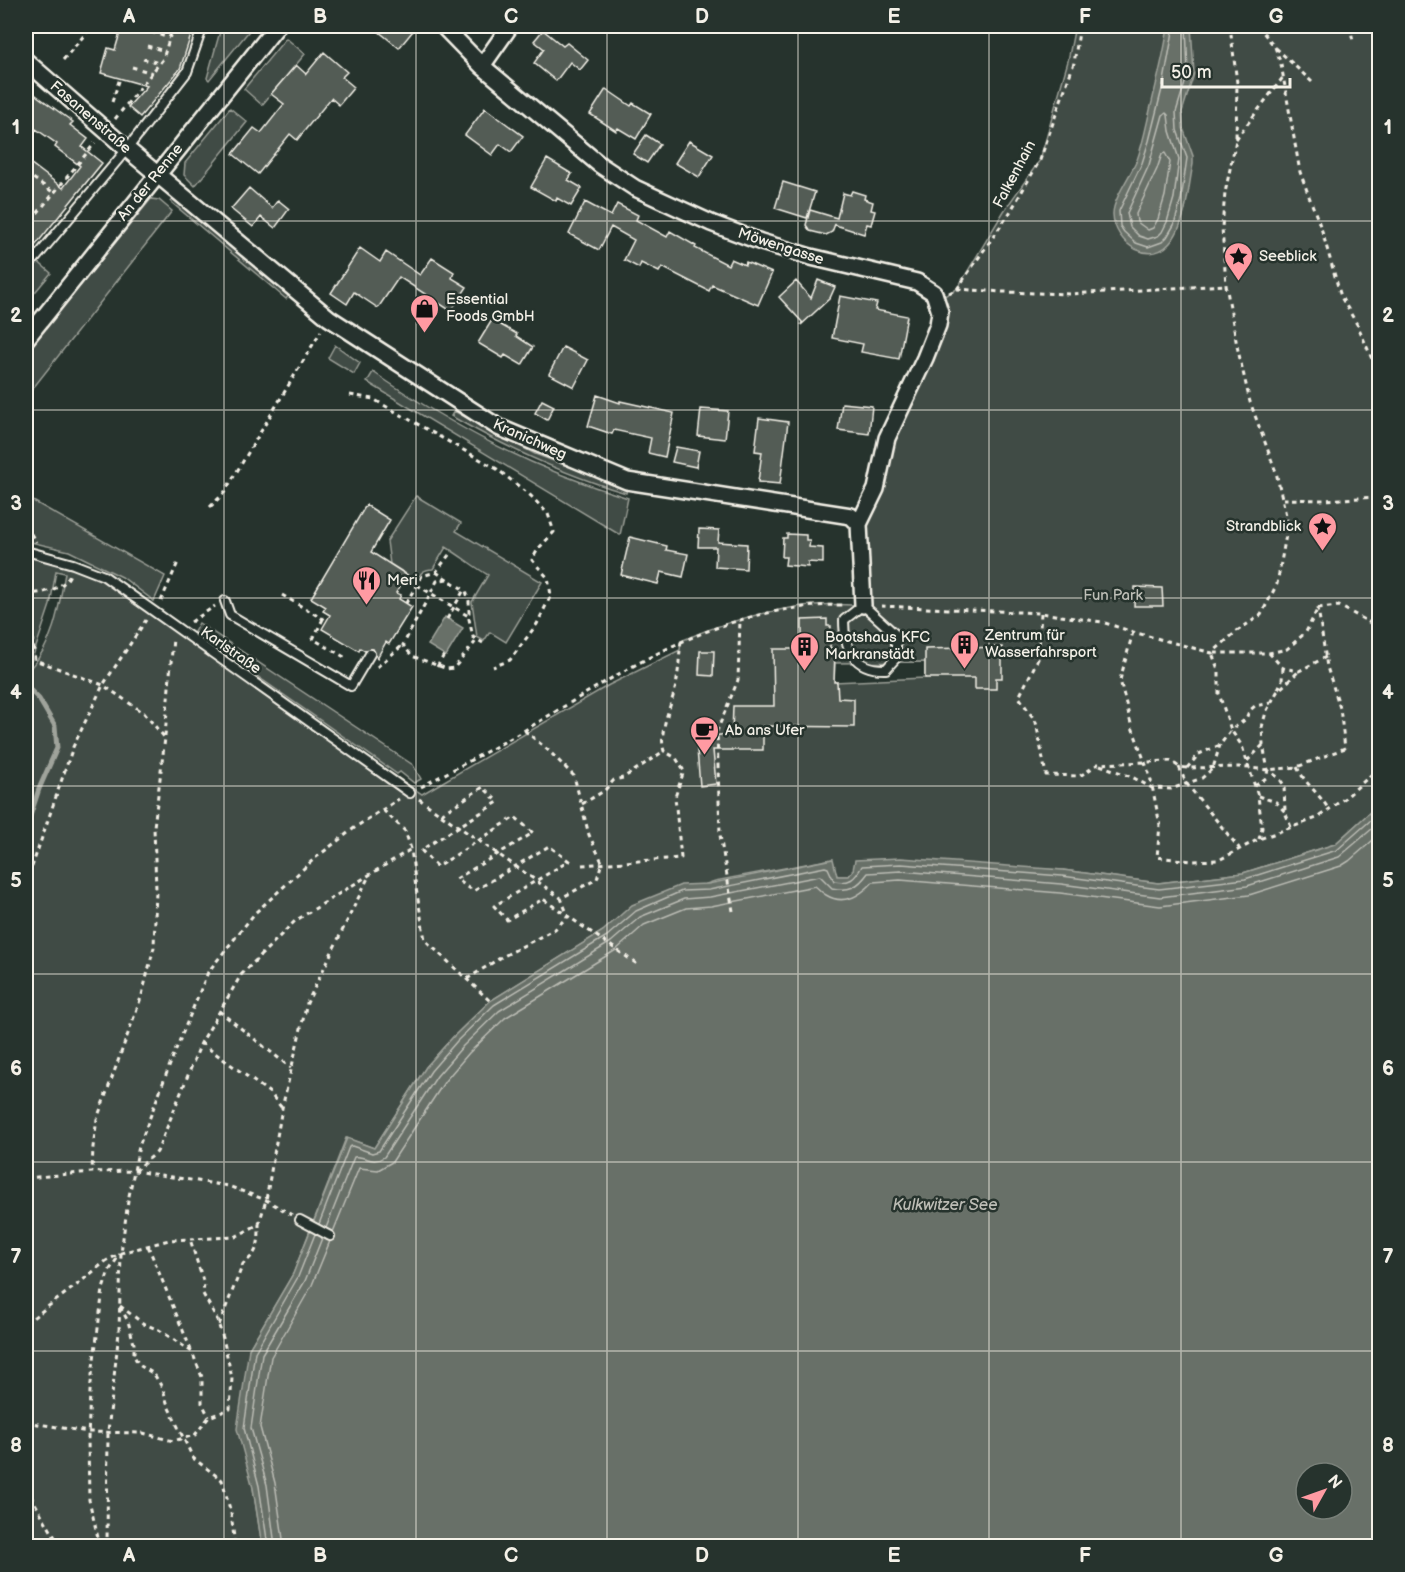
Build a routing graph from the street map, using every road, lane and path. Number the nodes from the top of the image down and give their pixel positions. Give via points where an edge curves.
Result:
1 (89, 26) edge
2 (203, 26) edge
3 (277, 26) edge
4 (443, 26) edge
5 (510, 26) edge
6 (1080, 26) edge
7 (1230, 26) edge
8 (1258, 26) edge
9 (1350, 26) edge
10 (151, 32) dead end
11 (170, 38) dead end
12 (1353, 41) dead end
13 (147, 46) dead end
14 (1275, 47) junction
15 (166, 51) dead end
16 (143, 59) dead end
17 (63, 60) dead end
18 (26, 61) edge
19 (160, 63) dead end
20 (482, 66) junction
21 (132, 67) dead end
22 (153, 73) dead end
23 (1284, 76) junction
24 (120, 78) dead end
25 (1312, 82) dead end
26 (111, 102) dead end
27 (1236, 140) junction
28 (127, 149) junction
29 (26, 173) edge
30 (157, 173) junction
31 (54, 193) dead end
32 (35, 259) dead end
33 (1226, 285) junction
34 (957, 289) junction
35 (937, 300) junction
36 (329, 318) junction
37 (26, 339) edge
38 (1380, 378) edge
39 (350, 395) dead end
40 (1276, 472) dead end
41 (1380, 497) edge
42 (1283, 499) dead end
43 (210, 507) dead end
44 (859, 524) junction
45 (26, 551) edge
46 (452, 551) dead end
47 (179, 560) dead end
48 (73, 564) junction
49 (436, 572) junction
50 (447, 579) junction
51 (416, 585) junction
52 (464, 590) junction
53 (26, 593) edge
54 (432, 594) junction
55 (282, 595) dead end
56 (225, 601) joint
57 (406, 603) dead end
58 (863, 605) junction
59 (454, 608) junction
60 (1318, 608) junction
61 (154, 613) junction
62 (327, 613) dead end
63 (1041, 613) dead end
64 (470, 617) junction
65 (323, 619) junction
66 (447, 619) dead end
67 (740, 620) dead end
68 (26, 621) edge
69 (174, 627) junction
70 (1380, 628) edge
71 (1133, 632) dead end
72 (183, 633) junction
73 (477, 640) junction
74 (681, 641) dead end
75 (483, 643) dead end
76 (403, 645) junction
77 (34, 651) junction
78 (1269, 653) junction
79 (26, 654) edge
80 (370, 654) dead end
81 (444, 655) dead end
82 (1327, 657) junction
83 (348, 659) dead end
84 (363, 666) junction
85 (437, 667) junction
86 (493, 667) dead end
87 (1283, 668) junction
88 (1299, 671) junction
89 (103, 685) junction
90 (1277, 692) junction
91 (1271, 703) junction
92 (524, 730) dead end
93 (1231, 730) junction
94 (165, 738) junction
95 (1220, 745) junction
96 (1263, 746) junction
97 (664, 751) junction
98 (1145, 762) junction
99 (1246, 762) junction
100 (1098, 764) junction
101 (1179, 767) junction
102 (1298, 767) junction
103 (1380, 767) edge
104 (1187, 768) junction
105 (1213, 768) junction
106 (1248, 769) junction
107 (1268, 770) junction
108 (1186, 783) junction
109 (1255, 787) junction
110 (1152, 788) junction
111 (410, 793) junction
112 (1258, 796) junction
113 (582, 804) junction
114 (382, 810) junction
115 (1329, 810) junction
116 (1285, 812) junction
117 (441, 814) junction
118 (459, 826) junction
119 (1291, 827) junction
120 (1259, 839) junction
121 (479, 840) junction
122 (1239, 848) junction
123 (411, 849) junction
124 (498, 854) junction
125 (602, 862) junction
126 (582, 865) dead end
127 (516, 866) junction
128 (368, 878) junction
129 (536, 880) junction
130 (26, 884) edge
131 (561, 898) junction
132 (733, 912) dead end
133 (568, 916) junction
134 (640, 966) dead end
135 (467, 979) junction
136 (490, 1001) dead end
137 (219, 1011) junction
138 (201, 1043) junction
139 (291, 1068) junction
140 (282, 1108) junction
141 (92, 1172) junction
142 (135, 1172) junction
143 (26, 1178) edge
144 (266, 1200) junction
145 (300, 1220) joint
146 (259, 1224) junction
147 (330, 1236) dead end
148 (190, 1239) junction
149 (148, 1246) junction
150 (121, 1253) junction
151 (119, 1305) junction
152 (26, 1323) edge
153 (219, 1326) junction
154 (192, 1352) junction
155 (208, 1417) junction
156 (26, 1422) edge
157 (108, 1431) junction
158 (88, 1432) junction
159 (184, 1439) junction
160 (26, 1488) edge
161 (60, 1546) edge
162 (100, 1546) edge
163 (107, 1546) edge
164 (235, 1546) edge

1 - 17 path
2 - 28 lane via 187,72
3 - 30 street, An der Renne
4 - 20 street, Möwengasse
5 - 20 street
6 - 34 path, Falkenhain via 1074,63 1040,160 1009,214
7 - 27 path via 1237,83
8 - 14 path
9 - 12 path
10 - 11 path
13 - 15 path
14 - 23 path
14 - 25 path
16 - 19 path
18 - 28 street, Fasanenstraße
20 - 35 street, Möwengasse via 600,165 634,188 761,242 917,282 934,293
21 - 22 path
23 - 27 path
23 - 38 path via 1300,172 1341,297
24 - 26 path
27 - 33 path via 1222,227
28 - 30 street, Fasanenstraße
28 - 32 lane
29 - 31 path
30 - 36 street, Kranichweg
30 - 37 street, An der Renne
33 - 34 path via 1070,294
33 - 40 path via 1250,402
34 - 35 path
35 - 44 street via 938,325 887,438 876,489
36 - 43 path via 224,493
36 - 44 street, Kranichweg via 498,428 627,481 851,516
39 - 86 path via 373,399 497,469 548,514 554,532 532,560 548,578 551,595 537,624 510,660
41 - 42 path
44 - 58 street
45 - 48 lane, Karlstraße
46 - 49 path
47 - 61 path
48 - 53 path via 68,580 61,586
48 - 61 lane, Karlstraße via 104,576
49 - 50 path
49 - 51 path via 422,576
50 - 52 path
50 - 54 path via 437,581
51 - 54 path
51 - 57 path
52 - 59 path
52 - 64 path via 470,601
54 - 59 path
54 - 76 path
55 - 65 path
56 - 72 path via 193,619
56 - 84 lane via 230,615 351,686
58 - 58 lane via 844,620 844,638 861,664 872,670 886,669 896,658 896,635
59 - 64 path
59 - 66 path
60 - 70 path via 1339,606
60 - 78 path via 1306,632 1287,649
60 - 82 path
61 - 69 lane, Karlstraße
61 - 89 path
62 - 65 path
63 - 100 path via 1038,658 1019,697 1036,722 1046,775 1080,776
64 - 73 path
65 - 83 path via 313,639
67 - 132 path via 738,680 717,731 720,835
68 - 77 path
69 - 72 lane, Karlstraße
69 - 94 path
71 - 98 path via 1120,680
72 - 111 lane, Karlstraße
73 - 75 path
73 - 85 path via 454,668
74 - 97 path via 676,686 661,742
76 - 84 path via 373,671
76 - 85 path via 412,656
77 - 79 path
77 - 89 path via 35,660
78 - 87 path
78 - 93 path via 1212,653 1220,672 1219,694
80 - 84 lane
81 - 85 path
82 - 88 path
82 - 102 path via 1345,748
87 - 88 path
87 - 90 path
88 - 90 path
89 - 94 path via 144,713
89 - 130 path via 73,747
90 - 91 path
91 - 93 path via 1255,706
91 - 96 path via 1262,727
92 - 113 path via 574,776
93 - 95 path
93 - 99 path via 1242,746
94 - 141 path via 154,827 154,947 142,995 97,1119
95 - 104 path via 1199,754
95 - 105 path
96 - 99 path
96 - 107 path
97 - 113 path
97 - 125 path via 676,758 684,771 675,797 681,858
98 - 100 path
98 - 101 path via 1171,761
98 - 110 path
99 - 106 path
100 - 110 path
101 - 104 path
101 - 108 path
102 - 107 path
102 - 115 path
103 - 115 path
104 - 105 path
105 - 106 path
105 - 108 path
106 - 107 path
106 - 109 path
107 - 109 path via 1266,778
107 - 116 path via 1284,785
108 - 110 path via 1171,789
108 - 122 path
109 - 112 path
110 - 122 path via 1160,825 1157,857 1219,860
111 - 114 path
111 - 117 path
112 - 116 path via 1276,802
112 - 120 path via 1262,828
113 - 125 path via 589,835
114 - 123 path via 405,831
114 - 142 path via 284,885 208,972 139,1146
115 - 119 path
116 - 119 path
117 - 118 path
117 - 118 path via 483,787 498,802
118 - 121 path
118 - 121 path via 421,850 437,867
119 - 120 path
120 - 122 path
121 - 124 path
121 - 124 path via 515,817 533,833
123 - 128 path
123 - 135 path via 425,940
124 - 127 path
124 - 127 path via 456,879 474,891
125 - 126 path
125 - 131 path via 597,879
127 - 129 path
127 - 129 path via 549,846 569,861
128 - 137 path via 295,921 241,975
128 - 139 path via 307,1003
129 - 131 path
129 - 133 path via 494,906 507,920 543,899
131 - 133 path
133 - 134 path
133 - 135 path via 555,929
135 - 136 path
137 - 138 path
137 - 139 path
138 - 140 path via 270,1093
138 - 142 path via 157,1152
139 - 140 path
140 - 144 path
141 - 142 path
141 - 143 path
142 - 144 path via 228,1186
142 - 150 path
144 - 145 path
144 - 146 path
145 - 147 lane
146 - 148 path via 235,1237
146 - 153 path via 259,1245 243,1264
148 - 149 path
148 - 153 path via 204,1284 203,1294
149 - 150 path
149 - 154 path
150 - 151 path
150 - 152 path
150 - 158 path via 103,1289
151 - 154 path
151 - 157 path
151 - 159 path via 135,1344 134,1356 139,1365 154,1374
153 - 155 path via 232,1378 232,1397 230,1408
154 - 155 path via 202,1377 202,1403
155 - 159 path via 195,1435
156 - 158 path
157 - 158 path
157 - 159 path via 143,1433 173,1441
157 - 163 path
158 - 162 path via 89,1500
159 - 164 path via 193,1458 222,1480
160 - 161 path

